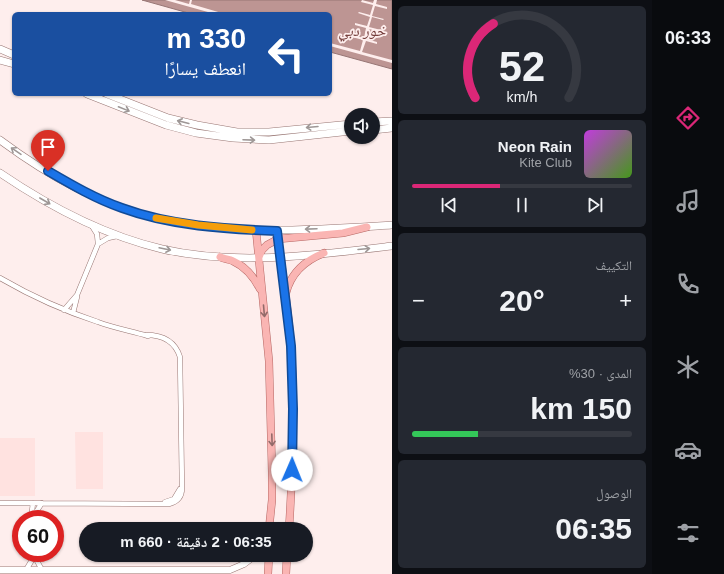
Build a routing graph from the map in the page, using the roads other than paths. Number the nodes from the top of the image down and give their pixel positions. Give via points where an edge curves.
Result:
1 (2, 50) edge
2 (12, 54) edge
3 (0, 60) edge
4 (12, 63) edge
5 (92, 96) edge
6 (112, 96) edge
7 (392, 121) edge
8 (380, 122) edge
9 (344, 125) edge
10 (392, 128) edge
11 (380, 129) edge
12 (344, 132) edge
13 (0, 140) edge
14 (0, 173) edge
15 (392, 225) edge
16 (92, 226) junction
17 (367, 227) junction
18 (256, 230) junction
19 (277, 231) junction
20 (118, 236) junction
21 (278, 239) junction
22 (98, 244) junction
23 (392, 246) edge
24 (324, 253) junction
25 (280, 256) junction
26 (220, 257) junction
27 (259, 257) junction
28 (0, 278) edge
29 (262, 294) junction
30 (77, 296) junction
31 (285, 297) junction
32 (64, 310) junction
33 (74, 313) junction
34 (0, 503) edge
35 (33, 503) junction
36 (42, 503) junction
37 (32, 510) edge
38 (37, 510) edge
39 (270, 522) edge
40 (290, 522) edge
41 (30, 562) edge
42 (38, 562) edge
43 (247, 562) edge
44 (269, 562) edge
45 (287, 562) edge
46 (0, 570) edge
47 (26, 570) junction
48 (42, 570) junction
49 (268, 574) edge
50 (286, 574) edge

1 - 2 main road
3 - 4 main road
5 -> 12 main road via 166,125 196,133 269,140
9 -> 6 main road via 269,132 237,132 176,120
7 - 8 main road
10 - 11 main road
18 -> 13 main road via 167,220 123,208 64,181
14 -> 16 main road via 50,205
15 - 17 main road
16 - 20 main road
16 - 22 street via 97,234
17 -> 19 main road
17 - 21 main road via 343,233
18 - 19 main road
18 - 27 main road
19 - 21 main road
20 - 22 street
20 -> 26 main road via 163,249
21 - 25 main road
21 - 27 main road via 267,245
22 - 30 street
24 -> 23 main road
24 - 25 main road
24 - 31 main road via 310,259 299,269 290,282
25 - 27 main road
25 - 31 main road
26 - 27 main road
26 - 29 main road via 245,268 257,282
27 - 29 main road
28 - 32 street
29 -> 39 main road via 269,361 272,444
30 - 32 street
30 - 33 street
31 - 40 main road via 291,346 293,401
32 - 33 street
33 - 36 street via 161,340 176,352 180,366 182,494 169,504
34 - 35 street
35 - 36 street
35 - 37 street
36 - 38 street
41 - 47 street
42 - 48 street
43 - 48 street via 230,570
44 - 49 main road
45 - 50 main road
46 - 47 street
47 - 48 street

